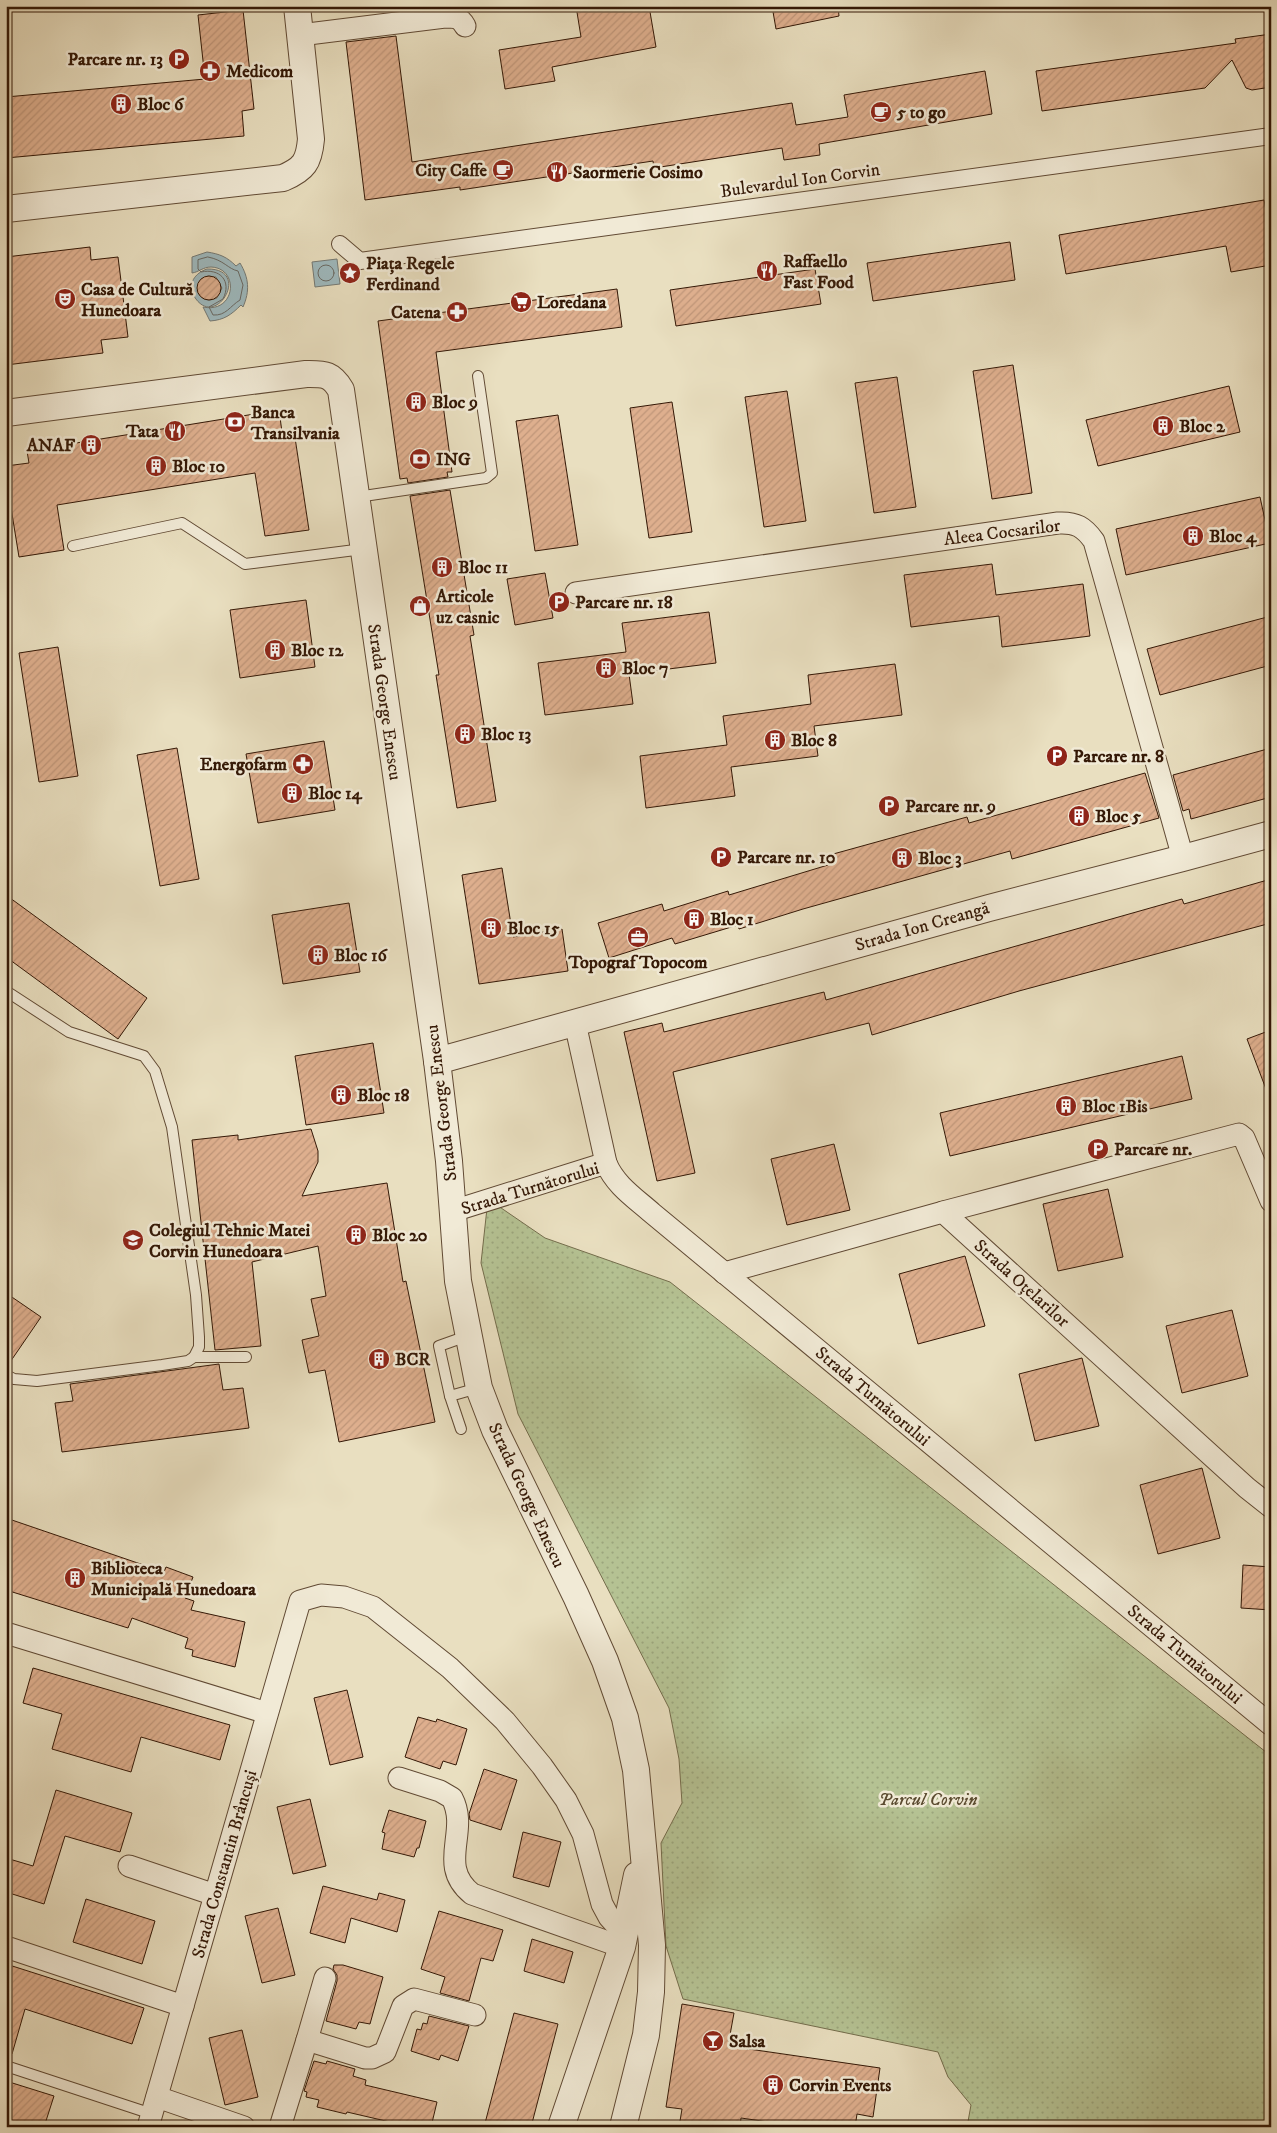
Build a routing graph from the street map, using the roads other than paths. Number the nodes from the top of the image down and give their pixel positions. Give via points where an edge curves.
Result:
1 (297, 6) edge
2 (465, 26) dead end
3 (300, 35) junction
4 (1271, 136) edge
5 (6, 209) edge
6 (340, 244) dead end
7 (478, 376) dead end
8 (6, 413) edge
9 (356, 497) junction
10 (73, 546) dead end
11 (363, 549) junction
12 (576, 593) dead end
13 (1271, 834) edge
14 (1183, 858) junction
15 (6, 991) edge
16 (575, 1023) junction
17 (438, 1061) junction
18 (606, 1163) junction
19 (1271, 1201) edge
20 (453, 1211) junction
21 (943, 1212) junction
22 (724, 1272) junction
23 (468, 1336) junction
24 (194, 1357) junction
25 (246, 1357) dead end
26 (6, 1375) edge
27 (479, 1388) junction
28 (450, 1396) junction
29 (461, 1429) dead end
30 (1271, 1507) edge
31 (6, 1632) edge
32 (267, 1713) junction
33 (1271, 1725) edge
34 (400, 1778) dead end
35 (642, 1830) junction
36 (129, 1866) dead end
37 (215, 1895) junction
38 (624, 1941) junction
39 (6, 1947) edge
40 (325, 1978) dead end
41 (183, 2006) junction
42 (475, 2015) dead end
43 (307, 2040) junction
44 (6, 2066) edge
45 (152, 2113) edge
46 (244, 2127) edge
47 (280, 2127) edge
48 (561, 2127) edge
49 (623, 2127) edge

1 - 3 street
2 - 3 street via 455,17
3 - 5 street via 311,139 310,155 303,167 283,178
4 - 6 street, Bulevardul Ion Corvin via 360,260
7 - 9 lane via 492,473 486,478
8 - 9 street, Strada George Enescu via 322,374 330,377 341,390
9 - 11 street, Strada George Enescu
10 - 11 lane via 182,523 245,564
11 - 17 street, Strada George Enescu
12 - 14 street, Aleea Cocsarilor via 1058,523 1075,524 1086,529 1094,541
13 - 14 street, Strada Ion Creangă
14 - 16 street, Strada Ion Creangă via 979,910
15 - 24 lane via 70,1032 144,1056 155,1071 173,1136 196,1295 199,1347
16 - 17 street, Strada Ion Creangă
16 - 18 street
17 - 20 street, Strada George Enescu
18 - 20 street, Strada Turnătorului
18 - 22 street, Strada Turnătorului via 619,1184
19 - 21 street via 1244,1138 1239,1134
20 - 23 street, Strada George Enescu via 458,1281
21 - 22 street
21 - 30 street, Strada Oțelarilor
22 - 33 street, Strada Turnătorului
23 - 27 street, Strada George Enescu
23 - 28 lane via 439,1346
24 - 25 lane
24 - 26 lane via 162,1365 37,1381
27 - 28 lane
27 - 35 street, Strada George Enescu via 495,1430 605,1661 625,1718 636,1770
28 - 29 lane
31 - 32 street
32 - 37 street, Strada Constantin Brâncuși
32 - 38 street, Strada Constantin Brâncuși via 300,1601 321,1595 344,1597 373,1607 450,1668 505,1721 542,1766 566,1800 583,1834 602,1904
34 - 38 street via 452,1798 458,1814 454,1868 461,1883 472,1894
35 - 38 street, Strada George Enescu via 635,1890
35 - 49 street, Strada George Enescu via 652,1946 651,1992 646,2036
36 - 37 street
37 - 41 street, Strada Constantin Brâncuși
38 - 48 street, Strada George Enescu
39 - 41 street
40 - 43 street
41 - 45 street, Strada Constantin Brâncuși
42 - 43 street via 414,2000 404,2006 385,2052 372,2058
43 - 47 street
44 - 45 lane
45 - 46 street

